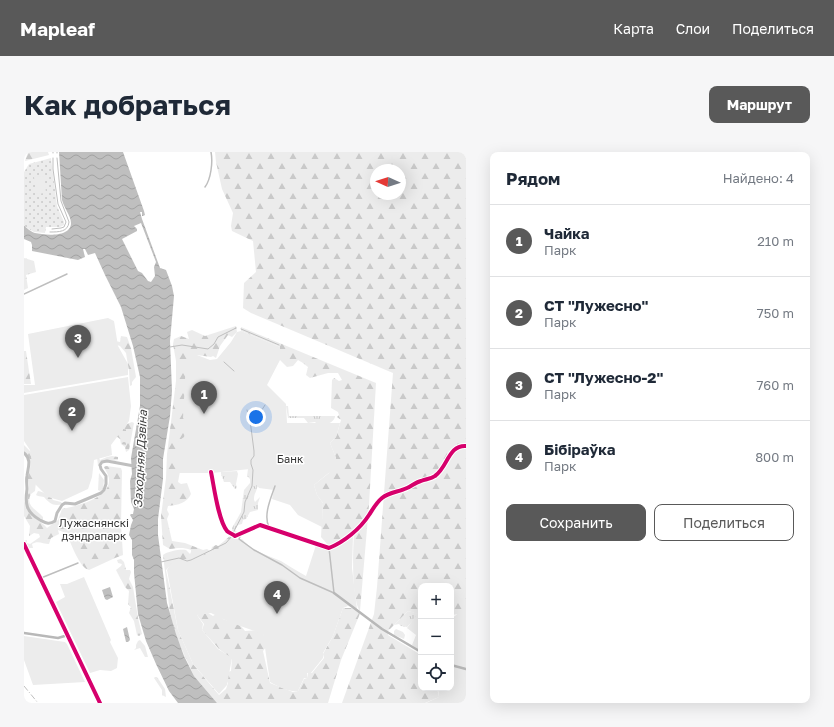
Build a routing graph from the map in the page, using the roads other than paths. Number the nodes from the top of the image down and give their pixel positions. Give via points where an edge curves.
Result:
1 (211, 152) edge
2 (205, 187) dead end
3 (67, 274) dead end
4 (24, 294) edge
5 (466, 446) edge
6 (211, 472) dead end
7 (275, 486) dead end
8 (270, 528) junction
9 (241, 534) junction
10 (235, 536) junction
11 (239, 539) junction
12 (24, 544) edge
13 (316, 544) joint
14 (329, 548) junction
15 (78, 563) dead end
16 (41, 578) junction
17 (334, 593) junction
18 (24, 633) edge
19 (68, 635) junction
20 (418, 650) edge
21 (454, 666) edge
22 (466, 669) edge
23 (100, 703) edge

1 - 2 street via 210,176
3 - 4 street
5 - 14 street via 454,449 442,470 434,477 387,495 374,506 368,517 351,534
6 - 10 street via 224,524 227,531
7 - 8 street via 267,513
8 - 9 street via 260,525
8 - 13 street
9 - 10 street
9 - 11 street
10 - 11 street
11 - 17 street via 300,578
12 - 16 street
13 - 14 street
14 - 17 street
15 - 16 street
16 - 19 street
17 - 20 street via 382,629
18 - 19 street via 58,638
19 - 23 street
21 - 22 street

